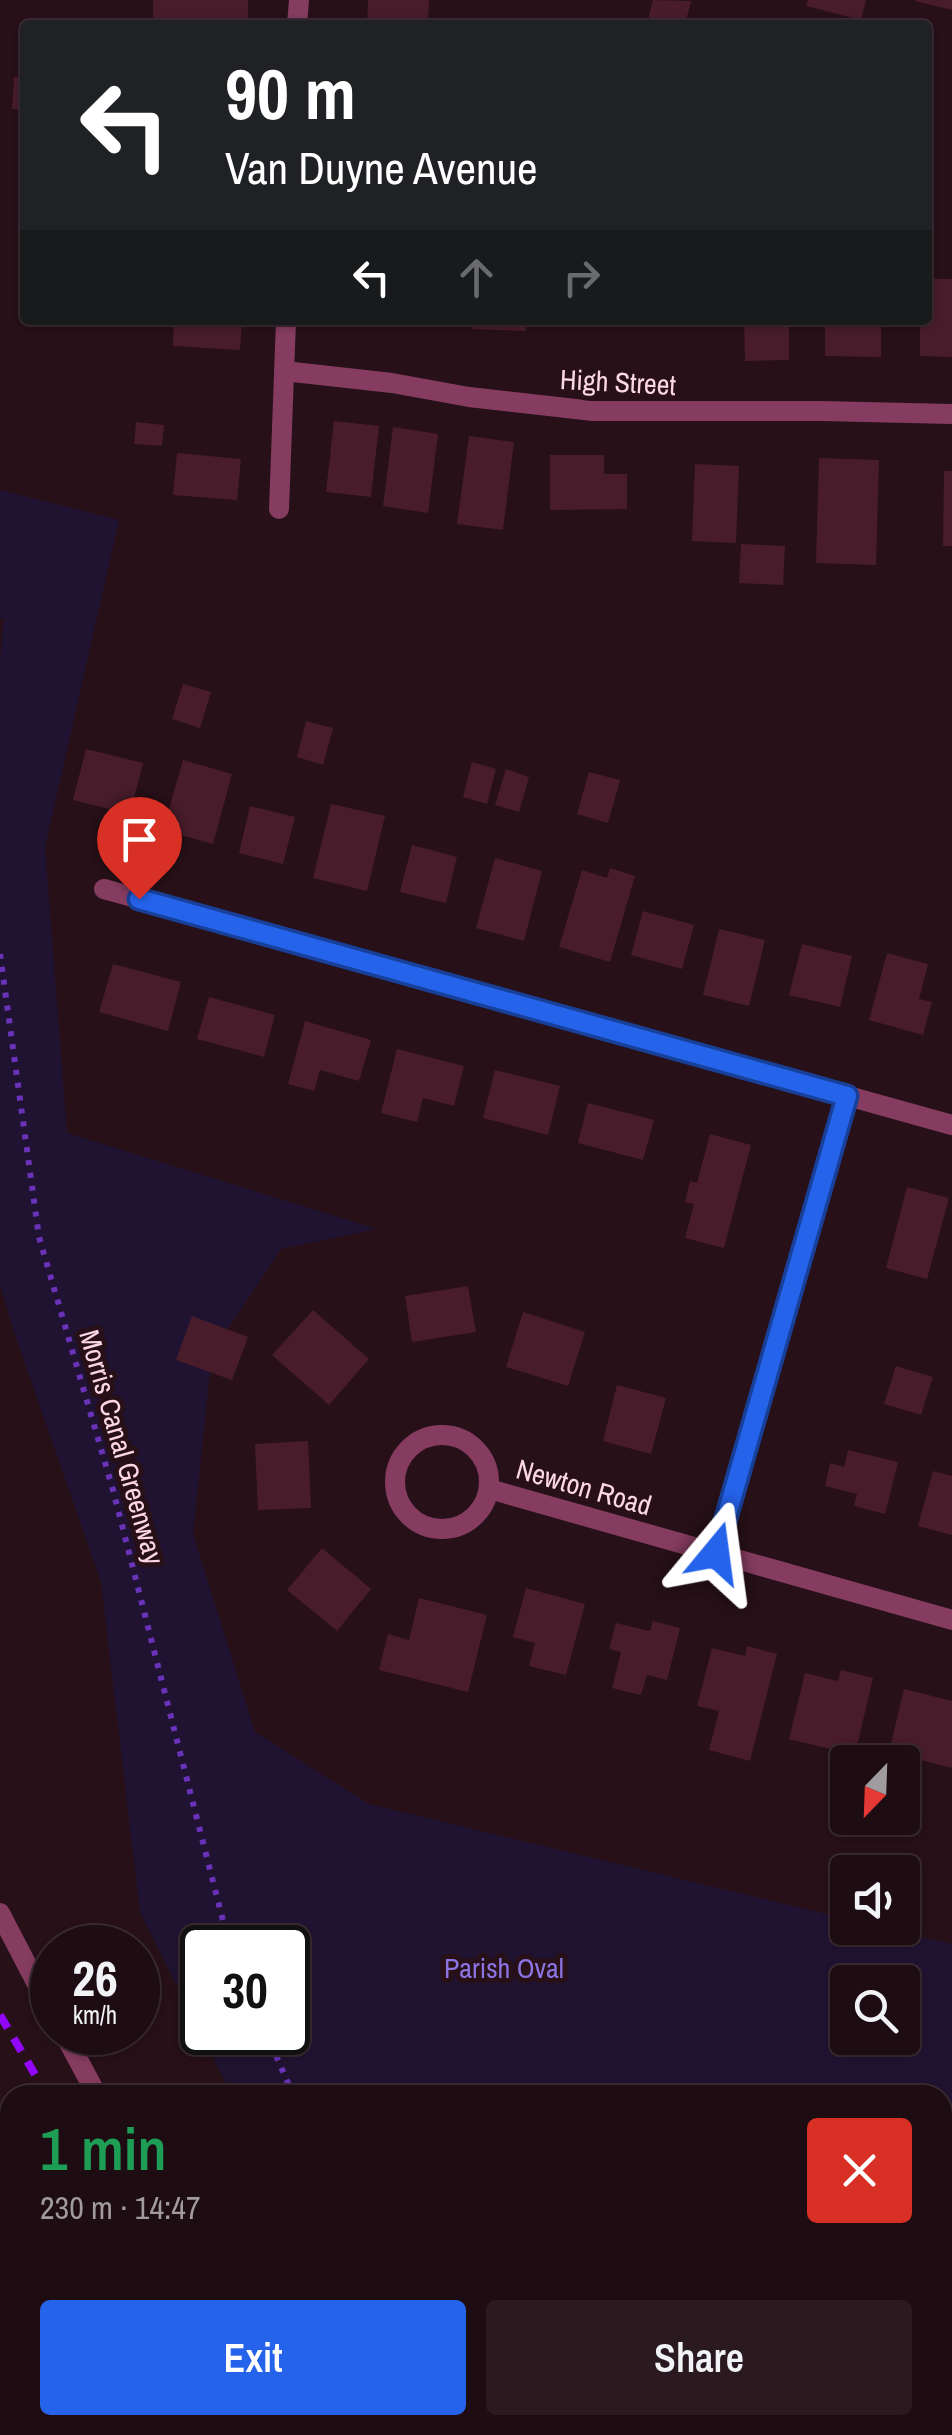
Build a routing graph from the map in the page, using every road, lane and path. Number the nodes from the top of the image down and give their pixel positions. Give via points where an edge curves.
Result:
1 (286, 325) edge
2 (284, 371) junction
3 (952, 414) edge
4 (279, 509) dead end
5 (104, 889) dead end
6 (0, 954) edge
7 (847, 1096) junction
8 (952, 1124) edge
9 (490, 1489) junction
10 (716, 1553) junction
11 (952, 1620) edge
12 (0, 1913) edge
13 (224, 1925) edge
14 (30, 1970) edge
15 (75, 2055) edge
16 (276, 2055) edge
17 (92, 2085) edge
18 (289, 2085) edge

1 - 2 street
2 - 3 street, High Street via 593,411
2 - 4 street
5 - 7 street
6 - 13 path, Morris Canal Greenway via 39,1237 113,1490
7 - 8 street
7 - 10 street
9 - 9 street, Newton Road via 475,1447 447,1435 417,1441 394,1480 403,1510 446,1530 474,1517
9 - 10 street, Newton Road
10 - 11 street, Newton Road
12 - 14 street
15 - 17 street
16 - 18 path

